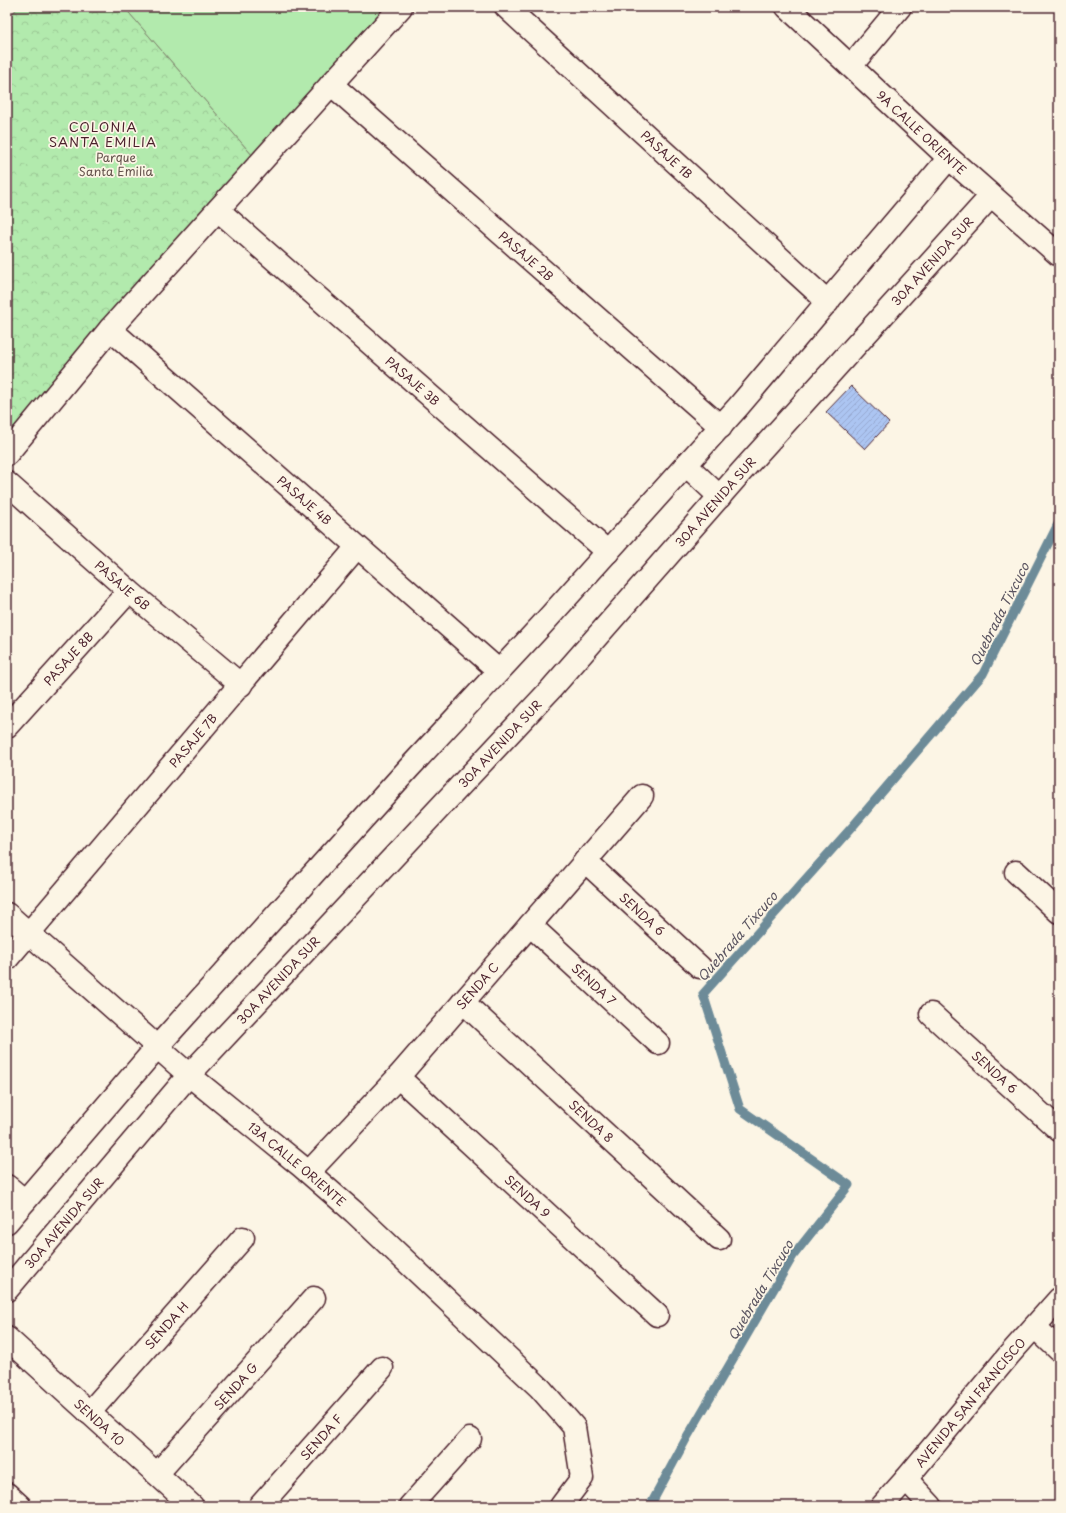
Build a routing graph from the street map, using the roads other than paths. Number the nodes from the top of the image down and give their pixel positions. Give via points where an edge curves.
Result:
1 (401, 7) edge
2 (506, 7) edge
3 (787, 7) edge
4 (900, 7) edge
5 (851, 66) junction
6 (331, 84) junction
7 (949, 158) junction
8 (991, 196) junction
9 (218, 210) junction
10 (1059, 255) edge
11 (828, 302) junction
12 (110, 329) junction
13 (721, 427) junction
14 (7, 454) edge
15 (686, 465) junction
16 (7, 483) edge
17 (720, 497) junction
18 (357, 547) junction
19 (608, 552) junction
20 (129, 591) junction
21 (499, 671) junction
22 (241, 685) junction
23 (7, 726) edge
24 (642, 796) dead end
25 (585, 861) junction
26 (1016, 872) dead end
27 (1059, 912) edge
28 (7, 914) edge
29 (530, 925) junction
30 (30, 934) junction
31 (7, 959) edge
32 (700, 967) dead end
33 (463, 1002) junction
34 (931, 1014) dead end
35 (658, 1043) dead end
36 (157, 1047) junction
37 (189, 1075) junction
38 (398, 1077) junction
39 (1059, 1130) edge
40 (309, 1172) junction
41 (7, 1186) edge
42 (25, 1201) junction
43 (7, 1222) edge
44 (243, 1238) dead end
45 (719, 1239) dead end
46 (7, 1290) edge
47 (314, 1298) dead end
48 (1059, 1299) edge
49 (657, 1315) dead end
50 (1035, 1327) junction
51 (7, 1338) edge
52 (1059, 1350) edge
53 (382, 1368) dead end
54 (89, 1412) junction
55 (470, 1439) dead end
56 (157, 1474) junction
57 (906, 1479) junction
58 (7, 1494) edge
59 (20, 1506) edge
60 (192, 1506) edge
61 (260, 1506) edge
62 (410, 1506) edge
63 (561, 1506) edge
64 (882, 1506) edge
65 (931, 1506) edge

1 - 6 street
2 - 11 street, PASAJE 1B
3 - 5 street, 9A CALLE ORIENTE
4 - 5 street
5 - 7 street, 9A CALLE ORIENTE
6 - 9 street
6 - 13 street, PASAJE 2B
7 - 8 street, 9A CALLE ORIENTE
7 - 11 street
8 - 10 street, 9A CALLE ORIENTE
8 - 17 street, 30A AVENIDA SUR
9 - 12 street
9 - 19 street, PASAJE 3B
11 - 13 street
12 - 14 street
12 - 18 street, PASAJE 4B
13 - 15 street
15 - 17 street
15 - 19 street
16 - 20 street, PASAJE 6B
17 - 37 street, 30A AVENIDA SUR via 551,689
18 - 21 street, PASAJE 4B
18 - 22 street, PASAJE 7B
19 - 21 street
20 - 22 street, PASAJE 6B
20 - 23 street, PASAJE 8B
21 - 36 street
22 - 30 street, PASAJE 7B
24 - 25 street, SENDA C
25 - 29 street, SENDA C
25 - 32 street, SENDA 6
26 - 27 street
28 - 30 street, 13A CALLE ORIENTE
29 - 33 street, SENDA C
29 - 35 street, SENDA 7
30 - 31 street, PASAJE 7B
30 - 36 street, 13A CALLE ORIENTE
33 - 38 street, SENDA C
33 - 45 street, SENDA 8
34 - 39 street, SENDA 6
36 - 37 street, 13A CALLE ORIENTE
36 - 42 street
37 - 40 street, 13A CALLE ORIENTE
37 - 46 street, 30A AVENIDA SUR
38 - 40 street, SENDA C
38 - 49 street, SENDA 9
40 - 63 street, 13A CALLE ORIENTE via 540,1388 574,1427 582,1478
41 - 42 street
42 - 43 street
44 - 54 street, SENDA H
47 - 56 street, SENDA G
48 - 50 street, AVENIDA SAN FRANCISCO
50 - 52 street
50 - 57 street, AVENIDA SAN FRANCISCO
51 - 54 street, SENDA 10
53 - 61 street, SENDA F
54 - 56 street, SENDA 10
55 - 62 street
56 - 60 street, SENDA 10
57 - 64 street, AVENIDA SAN FRANCISCO
57 - 65 street
58 - 59 street

